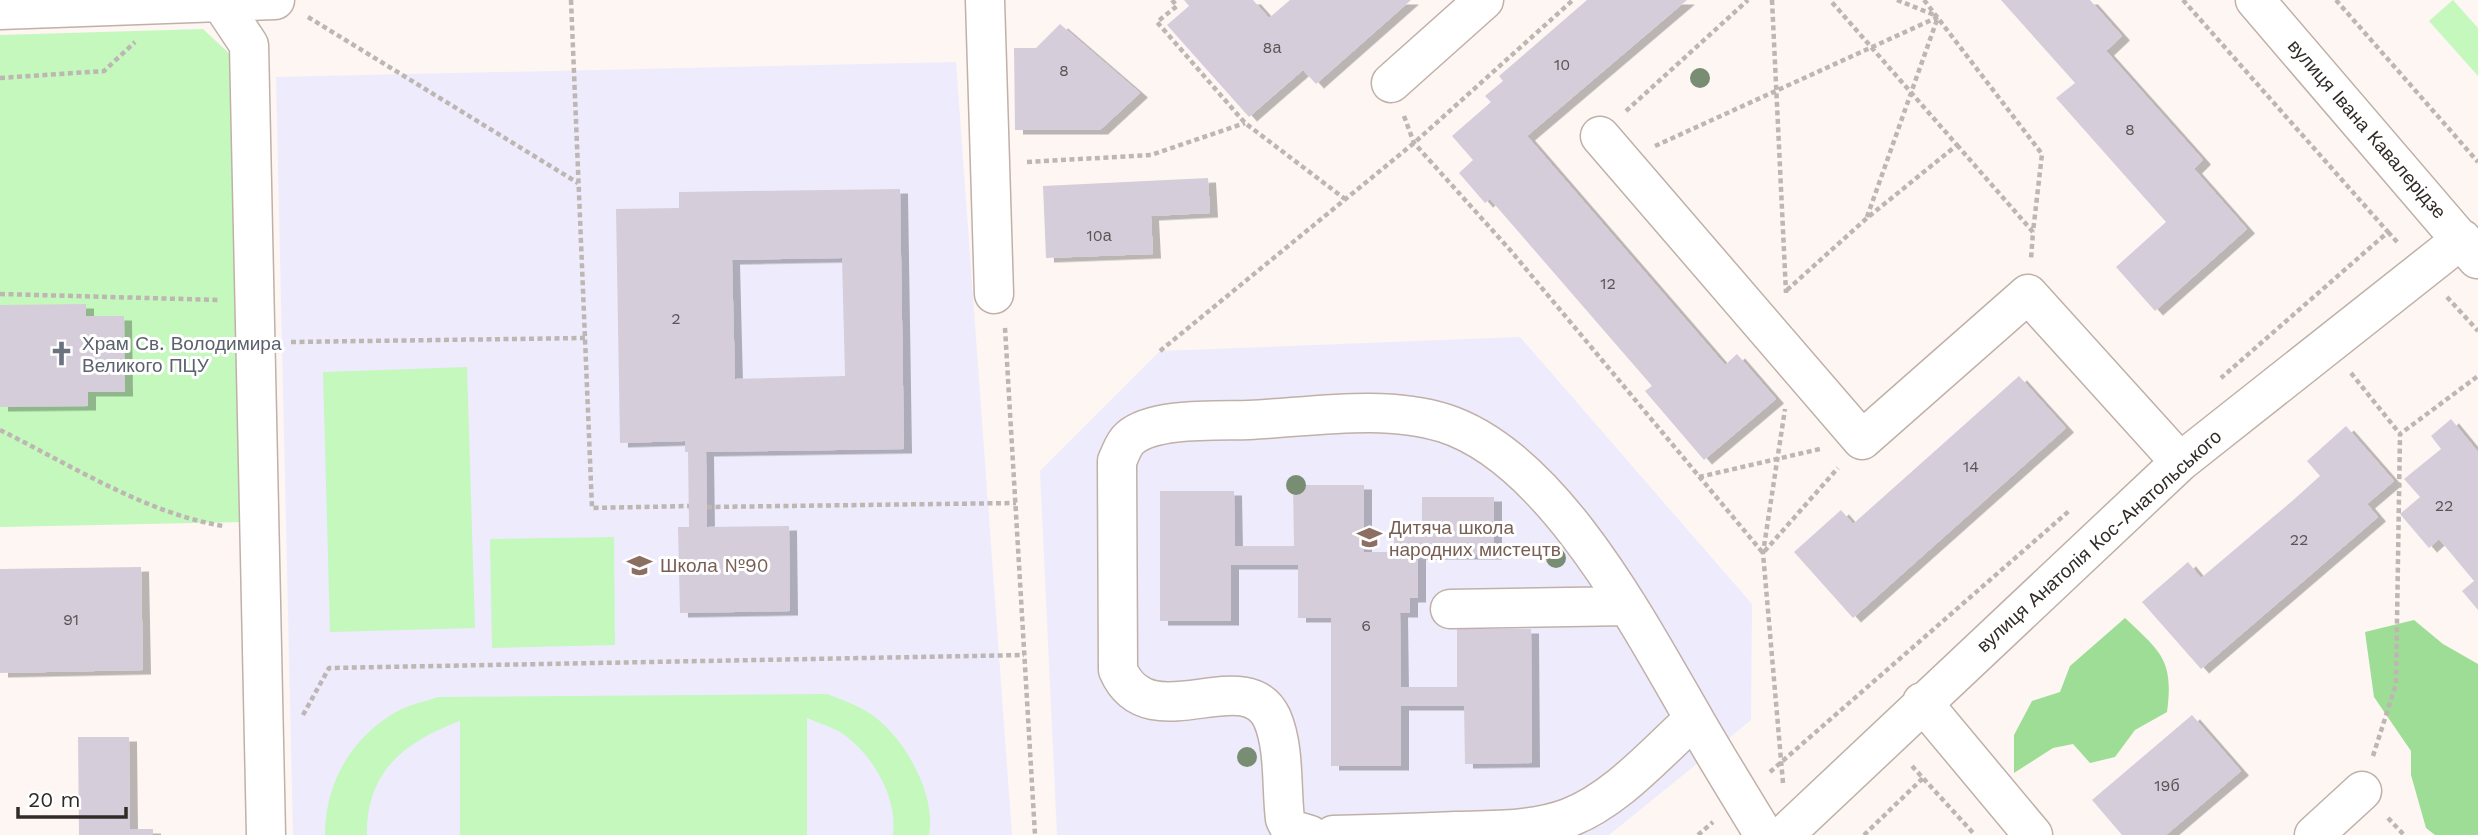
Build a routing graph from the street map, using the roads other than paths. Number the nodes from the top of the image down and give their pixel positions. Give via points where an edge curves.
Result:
1 (985, 0) edge
2 (1484, 0) edge
3 (2255, 0) edge
4 (219, 1) edge
5 (290, 7) edge
6 (0, 10) edge
7 (1391, 83) dead end
8 (1611, 148) road end
9 (2470, 249) edge
10 (994, 294) road end
11 (2180, 463) junction
12 (1628, 606) junction
13 (1450, 609) dead end
14 (1922, 702) junction
15 (1694, 719) junction
16 (2362, 791) road end
17 (266, 835) edge
18 (1310, 835) edge
19 (1333, 835) edge
20 (1778, 835) edge
21 (2033, 835) edge
22 (2314, 835) edge

1 - 10 street
2 - 7 street
3 - 9 street, вулиця Івана Кавалерідзе
4 - 5 street
4 - 6 street
4 - 17 street via 249,45
8 - 11 street via 1862,440 2028,294
9 - 11 street, вулиця Анатолія Кос-Анатольського via 2328,345
11 - 14 street, вулиця Анатолія Кос-Анатольського
12 - 13 street
12 - 15 street
12 - 18 street via 1563,517 1528,478 1471,435 1444,423 1388,415 1218,421 1159,426 1132,437 1117,461 1115,478 1118,670 1135,695 1152,702 1229,696 1253,700 1263,707 1277,733 1285,819 1290,829
14 - 20 street, вулиця Анатолія Кос-Анатольського
14 - 21 street
15 - 19 street via 1624,782 1569,818 1501,830
15 - 20 street
16 - 22 street

